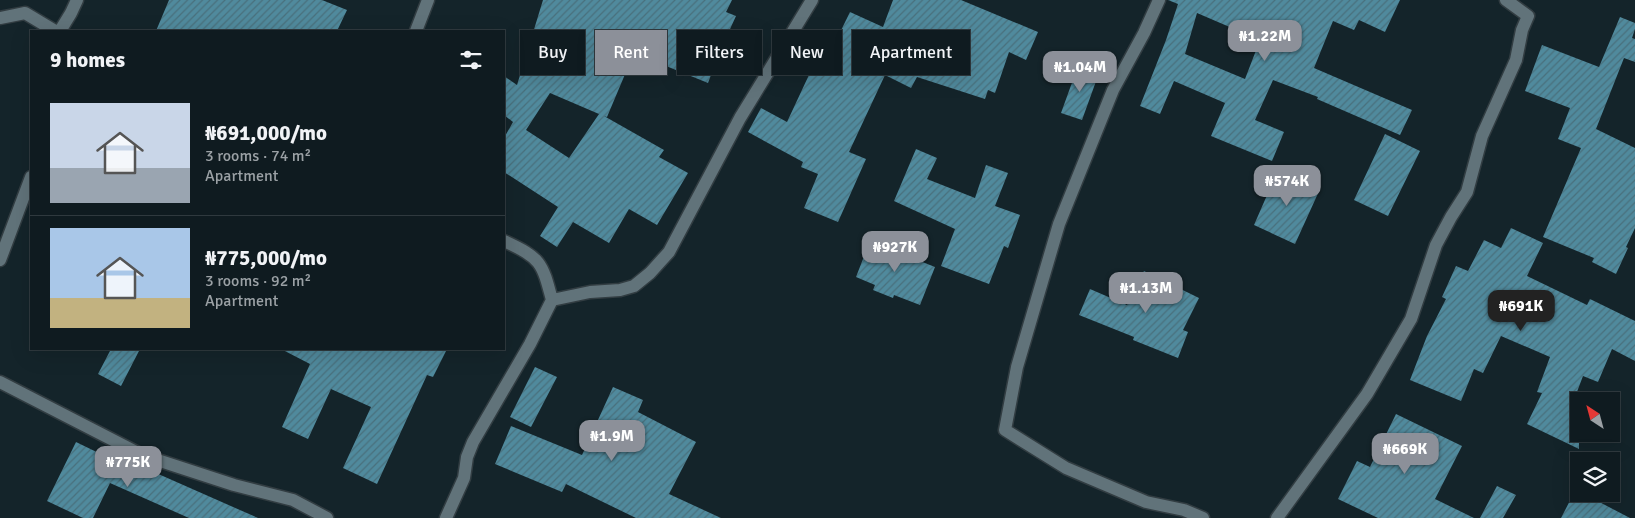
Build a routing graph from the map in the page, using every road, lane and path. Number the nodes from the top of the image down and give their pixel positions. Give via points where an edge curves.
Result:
1 (77, 0) edge
2 (428, 0) edge
3 (812, 0) edge
4 (1159, 0) edge
5 (1506, 0) edge
6 (1527, 0) edge
7 (25, 13) junction
8 (1528, 16) junction
9 (0, 18) edge
10 (36, 30) edge
11 (54, 30) edge
12 (61, 30) edge
13 (416, 30) edge
14 (30, 181) edge
15 (505, 241) edge
16 (0, 260) edge
17 (552, 300) junction
18 (0, 382) edge
19 (327, 518) edge
20 (446, 518) edge
21 (1204, 518) edge
22 (1277, 518) edge

1 - 12 street
2 - 13 street
3 - 17 street via 740,118 669,252 634,286
4 - 21 street via 1114,90 1059,224 1017,367 1005,430 1066,468 1146,502
5 - 8 street
6 - 8 street
7 - 9 street
7 - 10 street
7 - 11 street
8 - 22 street via 1516,60 1482,136 1467,192 1436,246 1411,318 1367,394
14 - 16 street
15 - 17 street via 540,263
17 - 20 street via 473,442 464,478
18 - 19 street via 142,455 234,485 294,500

